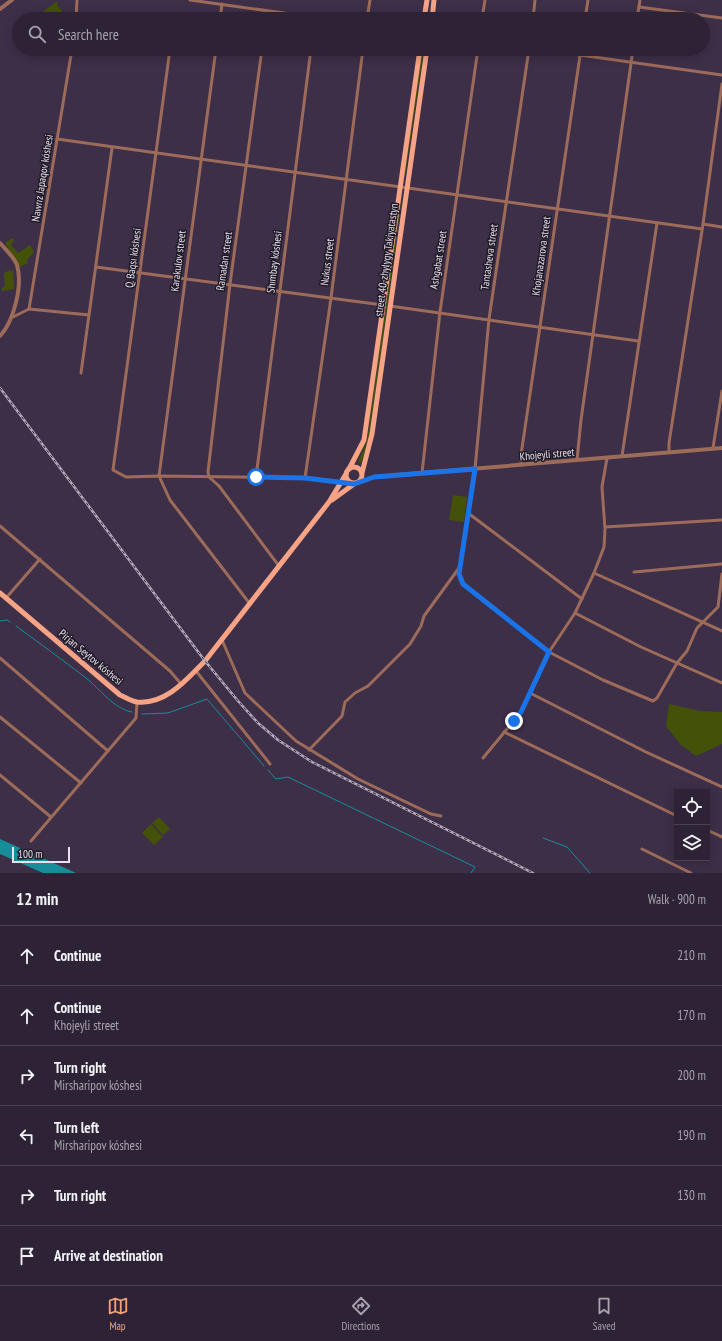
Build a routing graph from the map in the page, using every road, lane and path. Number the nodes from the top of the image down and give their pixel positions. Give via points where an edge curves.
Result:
1 (12, 0) edge
2 (77, 0) edge
3 (190, 0) edge
4 (370, 0) edge
5 (427, 0) edge
6 (434, 0) edge
7 (484, 0) edge
8 (535, 0) edge
9 (588, 0) edge
10 (640, 0) edge
11 (222, 4) junction
12 (639, 7) junction
13 (0, 9) edge
14 (267, 11) joint
15 (76, 12) edge
16 (221, 12) edge
17 (274, 12) edge
18 (368, 12) edge
19 (425, 12) edge
20 (433, 12) edge
21 (483, 12) edge
22 (534, 12) edge
23 (586, 12) edge
24 (638, 12) edge
25 (677, 12) edge
26 (710, 16) edge
27 (722, 18) edge
28 (71, 56) edge
29 (169, 56) edge
30 (215, 56) edge
31 (261, 56) edge
32 (310, 56) edge
33 (362, 56) edge
34 (419, 56) edge
35 (427, 56) edge
36 (477, 56) edge
37 (528, 56) edge
38 (580, 56) edge
39 (587, 56) edge
40 (632, 56) edge
41 (631, 62) junction
42 (722, 75) edge
43 (722, 84) edge
44 (57, 139) junction
45 (112, 148) junction
46 (155, 154) junction
47 (200, 159) junction
48 (247, 165) junction
49 (294, 172) junction
50 (346, 180) junction
51 (400, 186) junction
52 (407, 188) junction
53 (457, 195) junction
54 (506, 201) junction
55 (557, 208) junction
56 (610, 216) junction
57 (657, 223) junction
58 (703, 224) junction
59 (722, 227) edge
60 (702, 229) junction
61 (0, 243) edge
62 (96, 267) junction
63 (140, 272) junction
64 (185, 278) junction
65 (230, 284) junction
66 (279, 291) junction
67 (331, 298) junction
68 (383, 305) junction
69 (390, 306) junction
70 (29, 309) junction
71 (440, 312) junction
72 (89, 315) junction
73 (13, 317) junction
74 (489, 319) junction
75 (540, 327) junction
76 (0, 336) edge
77 (593, 336) junction
78 (638, 342) junction
79 (81, 373) dead end
80 (722, 391) edge
81 (713, 448) junction
82 (722, 448) edge
83 (668, 452) junction
84 (622, 456) junction
85 (607, 458) junction
86 (577, 460) junction
87 (521, 465) junction
88 (475, 469) junction
89 (347, 472) junction
90 (362, 473) junction
91 (422, 473) junction
92 (159, 476) junction
93 (209, 477) junction
94 (256, 477) junction
95 (374, 477) junction
96 (305, 478) junction
97 (341, 482) junction
98 (354, 483) junction
99 (329, 502) junction
100 (468, 513) junction
101 (722, 520) edge
102 (0, 526) edge
103 (605, 527) junction
104 (40, 559) junction
105 (722, 564) edge
106 (279, 566) junction
107 (460, 566) junction
108 (634, 572) dead end
109 (594, 573) junction
110 (722, 574) edge
111 (0, 593) edge
112 (6, 598) junction
113 (582, 599) junction
114 (250, 604) junction
115 (575, 613) junction
116 (702, 622) junction
117 (722, 631) edge
118 (222, 640) junction
119 (549, 652) junction
120 (0, 658) edge
121 (677, 662) junction
122 (196, 671) junction
123 (722, 683) edge
124 (182, 685) junction
125 (530, 693) junction
126 (138, 702) junction
127 (0, 717) edge
128 (504, 732) junction
129 (309, 750) junction
130 (108, 751) junction
131 (483, 758) dead end
132 (270, 764) dead end
133 (0, 775) edge
134 (81, 784) junction
135 (722, 787) edge
136 (674, 815) edge
137 (441, 816) dead end
138 (52, 818) junction
139 (710, 831) edge
140 (722, 836) edge
141 (31, 841) dead end
142 (642, 849) dead end
143 (691, 873) edge

1 - 13 street
2 - 15 street
3 - 11 street
4 - 18 street
5 - 19 main road
6 - 20 main road
7 - 21 street
8 - 22 street
9 - 23 street
10 - 12 street
11 - 14 street
11 - 16 street
12 - 24 street
12 - 25 street
14 - 17 street
26 - 27 street
28 - 44 street, Nawrız Japaqov kóshesi
29 - 46 street, Q. Baqsı kóshesi
30 - 47 street, Karakulov street
31 - 48 street, Ramadan street
32 - 49 street, Shımbay kóshesi
33 - 50 street, Nukus street
34 - 51 main road, street 40-zhylygy Takiyatastyn
35 - 52 main road, street 40-zhylygy Takiyatastyn
36 - 53 street, Ashgabat street
37 - 54 street, Tantasheva street
38 - 55 street, Khojanazarova street
39 - 41 street
40 - 41 street
41 - 42 street
41 - 56 street
43 - 58 street
44 - 45 street
44 - 70 street, Nawrız Japaqov kóshesi
45 - 46 street
45 - 62 street
46 - 47 street
46 - 63 street, Q. Baqsı kóshesi
47 - 48 street
47 - 64 street, Karakulov street
48 - 49 street
48 - 65 street, Ramadan street
49 - 50 street
49 - 66 street, Shımbay kóshesi
50 - 51 street
50 - 67 street, Nukus street
51 - 52 street
51 - 68 main road, street 40-zhylygy Takiyatastyn
52 - 53 street
52 - 69 main road, street 40-zhylygy Takiyatastyn
53 - 54 street
53 - 71 street, Ashgabat street
54 - 55 street
54 - 74 street, Tantasheva street
55 - 56 street
55 - 75 street, Khojanazarova street
56 - 57 street
56 - 77 street
57 - 60 street
57 - 78 street
58 - 59 street
58 - 60 street
60 - 83 street
61 - 73 street via 17,266 18,283
62 - 63 street
62 - 72 street
63 - 64 street
63 - 92 street, Q. Baqsı kóshesi via 113,470 126,477
64 - 65 street
64 - 92 street, Karakulov street
65 - 66 street
65 - 93 street, Ramadan street
66 - 67 street
66 - 94 street, Shımbay kóshesi
67 - 68 street
67 - 96 street, Nukus street
68 - 89 main road, street 40-zhylygy Takiyatastyn via 364,440
69 - 71 street
69 - 90 main road, street 40-zhylygy Takiyatastyn via 372,434
70 - 72 street
70 - 73 street
71 - 74 street
71 - 91 street, Ashgabat street
72 - 79 street
73 - 76 street
74 - 75 street
74 - 88 street, Tantasheva street
75 - 77 street
75 - 87 street, Khojanazarova street
77 - 78 street
77 - 86 street
78 - 84 street
80 - 81 street
81 - 82 street, Khojeyli street
81 - 83 street, Khojeyli street
83 - 84 street, Khojeyli street
84 - 85 street, Khojeyli street
85 - 86 street, Khojeyli street
85 - 103 street via 602,487
86 - 87 street, Khojeyli street
87 - 88 street, Khojeyli street
88 - 91 street, Khojeyli street
88 - 100 street, Tantasheva street
89 - 90 main road via 356,467
89 - 97 main road, street 40-zhylygy Takiyatastyn
89 - 98 main road via 348,480
90 - 95 street
90 - 98 main road via 362,479
91 - 95 street, Khojeyli street
92 - 93 street
92 - 114 street via 170,500
93 - 94 street
93 - 106 street via 219,486
94 - 96 street
95 - 98 street
96 - 97 street
97 - 98 street
97 - 99 main road, street 40-zhylygy Takiyatastyn
98 - 99 main road
99 - 106 main road
100 - 107 street, Tantasheva street
100 - 113 street
101 - 103 street
102 - 104 street
103 - 109 street via 604,547
104 - 112 street
104 - 124 street via 170,670
105 - 108 street
106 - 114 main road
107 - 119 street via 459,574 463,584
107 - 129 street via 424,616 410,644 368,686 354,693 346,702 342,716
109 - 113 street
109 - 116 street
110 - 116 street via 718,607
111 - 112 main road, Pirjan Seytov kóshesi
112 - 126 main road, Pirjan Seytov kóshesi via 120,695
113 - 115 street
114 - 118 main road
115 - 119 street
115 - 121 street
116 - 117 street
116 - 121 street via 687,651
118 - 122 main road
118 - 129 street via 245,693
119 - 121 street via 653,702
119 - 125 street
120 - 130 street
121 - 123 street
122 - 124 main road
122 - 132 street
124 - 126 main road via 167,695
125 - 128 street via 521,712
125 - 135 street
126 - 130 street via 136,718
127 - 134 street
128 - 131 street
128 - 136 street
129 - 137 street via 358,779 431,814
130 - 134 street
133 - 138 street
134 - 138 street
138 - 141 street
139 - 140 street
142 - 143 street

